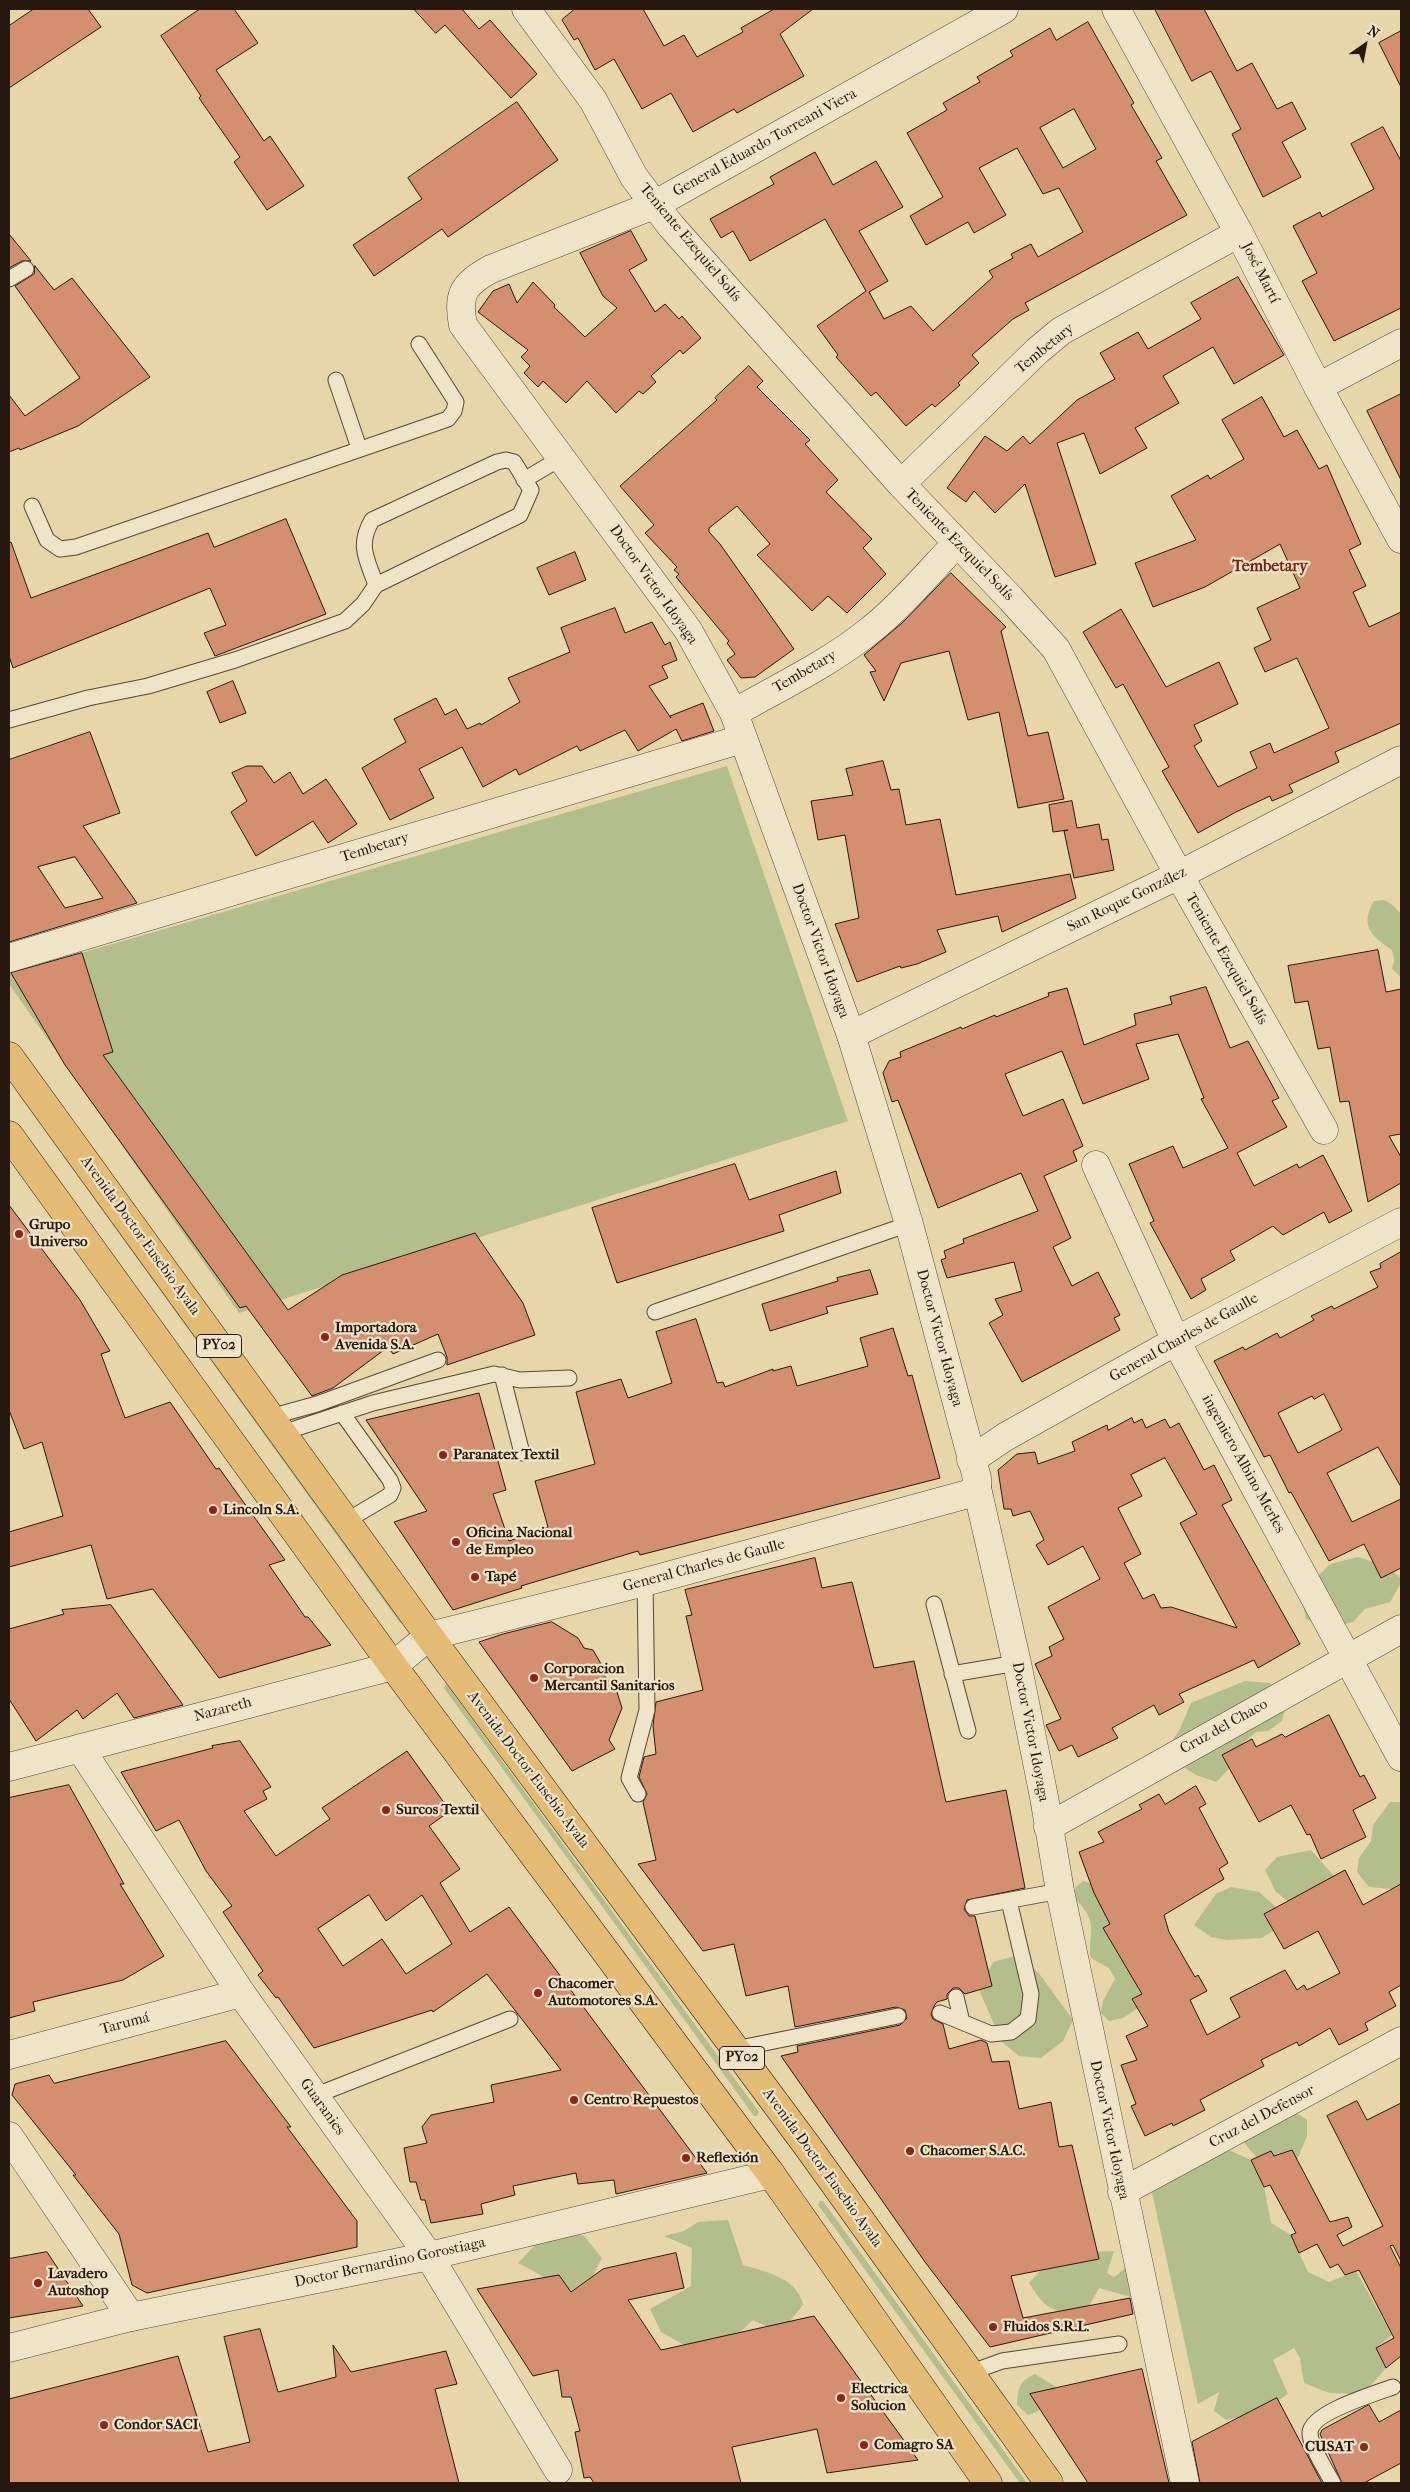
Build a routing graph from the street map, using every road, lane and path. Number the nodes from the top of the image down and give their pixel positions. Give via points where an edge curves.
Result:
1 (526, 9) edge
2 (1004, 9) edge
3 (1116, 9) edge
4 (654, 205) junction
5 (1239, 233) junction
6 (26, 269) dead end
7 (9, 279) edge
8 (466, 287) joint
9 (1401, 343) edge
10 (419, 344) dead end
11 (336, 380) dead end
12 (1318, 386) junction
13 (359, 448) junction
14 (561, 458) junction
15 (524, 480) junction
16 (901, 484) junction
17 (32, 506) dead end
18 (1401, 539) edge
19 (957, 543) junction
20 (376, 584) junction
21 (9, 720) edge
22 (738, 726) junction
23 (1401, 760) edge
24 (1179, 875) junction
25 (9, 958) edge
26 (851, 1035) junction
27 (11, 1063) edge
28 (1324, 1130) dead end
29 (9, 1135) edge
30 (1096, 1165) dead end
31 (1401, 1222) edge
32 (908, 1224) junction
33 (655, 1312) dead end
34 (1176, 1341) junction
35 (438, 1360) dead end
36 (502, 1375) junction
37 (569, 1378) dead end
38 (342, 1413) junction
39 (276, 1425) junction
40 (522, 1453) dead end
41 (971, 1460) junction
42 (977, 1488) junction
43 (346, 1521) junction
44 (645, 1582) junction
45 (934, 1604) dead end
46 (1401, 1629) edge
47 (429, 1636) junction
48 (1348, 1658) junction
49 (1017, 1663) junction
50 (393, 1666) junction
51 (952, 1674) junction
52 (968, 1731) dead end
53 (80, 1748) junction
54 (1401, 1757) edge
55 (9, 1767) edge
56 (638, 1794) dead end
57 (1048, 1827) junction
58 (1060, 1891) junction
59 (1009, 1901) junction
60 (973, 1908) dead end
61 (241, 1993) junction
62 (956, 1997) dead end
63 (940, 2014) dead end
64 (898, 2016) dead end
65 (510, 2019) dead end
66 (962, 2022) junction
67 (1401, 2041) edge
68 (735, 2049) junction
69 (9, 2054) edge
70 (314, 2096) junction
71 (9, 2136) edge
72 (771, 2174) junction
73 (1122, 2192) junction
74 (428, 2256) junction
75 (131, 2317) junction
76 (1119, 2344) dead end
77 (9, 2348) edge
78 (969, 2373) junction
79 (1393, 2386) dead end
80 (558, 2470) dead end
81 (988, 2483) edge
82 (1049, 2483) edge
83 (1185, 2483) edge
84 (1333, 2483) edge

1 - 4 street, Teniente Ezequiel Solís via 594,100 634,177
2 - 4 street, General Eduardo Torreani Viera
3 - 5 street, José Martí
4 - 8 street, General Eduardo Torreani Viera via 491,269
4 - 16 street, Teniente Ezequiel Solís
5 - 12 street, José Martí
5 - 16 street, Tembetary via 1062,331 1037,351
6 - 7 lane
8 - 14 street, Doctor Victor Idoyaga via 459,306 464,325
9 - 12 street
10 - 13 lane via 456,402 454,411 448,419
11 - 13 lane
12 - 18 street, José Martí
13 - 17 lane via 76,547 60,548 47,540
14 - 15 lane
14 - 22 street, Doctor Victor Idoyaga via 688,630
15 - 20 lane via 530,490 520,515
15 - 20 lane via 514,462 497,462 372,520 364,533 363,550
16 - 19 street, Teniente Ezequiel Solís
19 - 22 street, Tembetary via 892,613
19 - 24 street, Teniente Ezequiel Solís via 1056,649
20 - 21 lane via 363,604 345,621 235,660 148,686 88,698
22 - 25 street, Tembetary
22 - 26 street, Doctor Victor Idoyaga
23 - 24 street, San Roque González
24 - 26 street, San Roque González
24 - 28 street, Teniente Ezequiel Solís
26 - 32 street, Doctor Victor Idoyaga
27 - 39 highway, Avenida Doctor Eusebio Ayala / PY02
29 - 50 highway, PY02
30 - 34 street, ingeniero Albino Merles
31 - 34 street, General Charles de Gaulle
32 - 33 lane
32 - 41 street, Doctor Victor Idoyaga
34 - 41 street, General Charles de Gaulle via 1005,1437
34 - 48 street, ingeniero Albino Merles
35 - 39 lane via 317,1404
36 - 37 lane via 520,1380
36 - 38 lane via 494,1374
36 - 40 lane
38 - 39 lane
38 - 43 lane via 393,1488 390,1495
39 - 43 highway, Avenida Doctor Eusebio Ayala / PY02
41 - 42 street, Doctor Victor Idoyaga
42 - 44 street, General Charles de Gaulle via 968,1494
42 - 49 street, Doctor Victor Idoyaga
43 - 47 highway, Avenida Doctor Eusebio Ayala / PY02
44 - 47 street, General Charles de Gaulle
44 - 56 lane via 647,1710 629,1778
45 - 51 lane
46 - 48 street, Cruz del Chaco
47 - 50 street, Nazareth
47 - 68 highway, Avenida Doctor Eusebio Ayala / PY02
48 - 54 street, ingeniero Albino Merles
48 - 57 street, Cruz del Chaco
49 - 51 lane
49 - 57 street, Doctor Victor Idoyaga
50 - 53 street, Nazareth
50 - 72 highway, PY02
51 - 52 lane
53 - 55 street, Nazareth
53 - 61 street, Guaranies
57 - 58 street, Doctor Victor Idoyaga
58 - 59 lane
58 - 73 street, Doctor Victor Idoyaga
59 - 60 lane
59 - 66 lane via 1031,1994 1028,2019 1012,2032 991,2034
61 - 69 street, Tarumá
61 - 70 street, Guaranies
62 - 66 lane
63 - 66 lane
64 - 68 lane
65 - 70 lane
67 - 73 street, Cruz del Defensor
68 - 78 highway, Avenida Doctor Eusebio Ayala / PY02
70 - 74 street, Guaranies
71 - 75 street
72 - 74 street, Doctor Bernardino Gorostiaga
72 - 81 highway, PY02
73 - 83 street, Doctor Victor Idoyaga
74 - 75 street, Doctor Bernardino Gorostiaga
74 - 80 street, Guaranies
75 - 77 street, Doctor Bernardino Gorostiaga
76 - 78 lane via 1002,2361
78 - 82 highway, Avenida Doctor Eusebio Ayala / PY02
79 - 84 lane via 1330,2412 1313,2424 1312,2442

